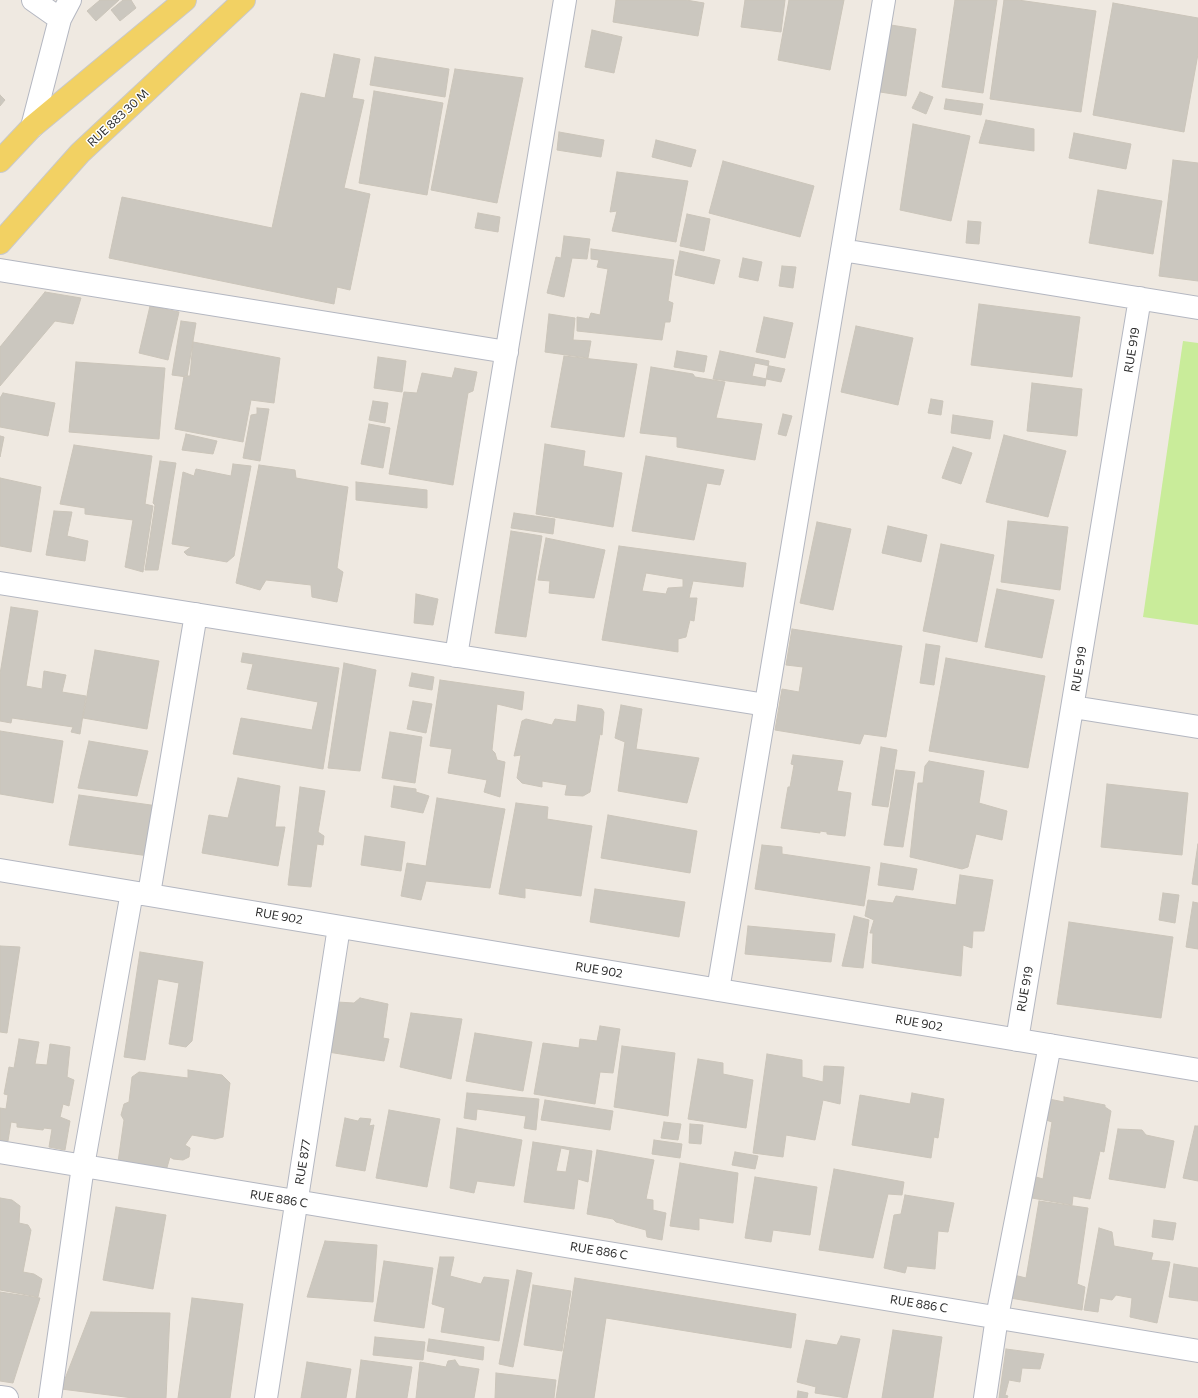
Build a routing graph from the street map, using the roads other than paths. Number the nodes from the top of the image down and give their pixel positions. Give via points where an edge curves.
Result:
1 (33, 0) edge
2 (185, 0) edge
3 (244, 0) edge
4 (565, 0) edge
5 (884, 0) edge
6 (65, 9) edge
7 (32, 127) junction
8 (0, 161) edge
9 (0, 243) edge
10 (842, 250) junction
11 (0, 270) edge
12 (1140, 298) junction
13 (1198, 308) edge
14 (507, 352) junction
15 (0, 583) edge
16 (196, 614) junction
17 (456, 656) junction
18 (766, 705) junction
19 (1073, 707) junction
20 (1198, 727) edge
21 (0, 870) edge
22 (140, 893) junction
23 (339, 927) junction
24 (718, 990) junction
25 (1017, 1040) junction
26 (1050, 1045) junction
27 (1198, 1070) edge
28 (0, 1152) edge
29 (83, 1166) junction
30 (297, 1202) junction
31 (997, 1317) junction
32 (1198, 1350) edge
33 (0, 1397) edge
34 (7, 1398) edge
35 (50, 1398) edge
36 (266, 1398) edge
37 (985, 1398) edge

1 - 6 street
2 - 7 main road
3 - 9 main road, RUE 883 30 M via 80,153
4 - 14 street
5 - 10 street
6 - 7 street
7 - 8 main road
10 - 12 street
10 - 18 street
11 - 14 street
12 - 13 street
12 - 19 street, RUE 919
14 - 17 street
15 - 16 street
16 - 17 street
16 - 22 street
17 - 18 street
18 - 24 street
19 - 20 street
19 - 25 street, RUE 919
21 - 22 street, RUE 902
22 - 23 street, RUE 902
22 - 29 street
23 - 24 street, RUE 902
23 - 30 street, RUE 877
24 - 25 street, RUE 902
25 - 26 street, RUE 902
26 - 27 street, RUE 902
26 - 31 street
28 - 29 street, RUE 886 C
29 - 30 street, RUE 886 C
29 - 35 street
30 - 31 street, RUE 886 C
30 - 36 street, RUE 877
31 - 32 street, RUE 886 C
31 - 37 street
33 - 34 street

